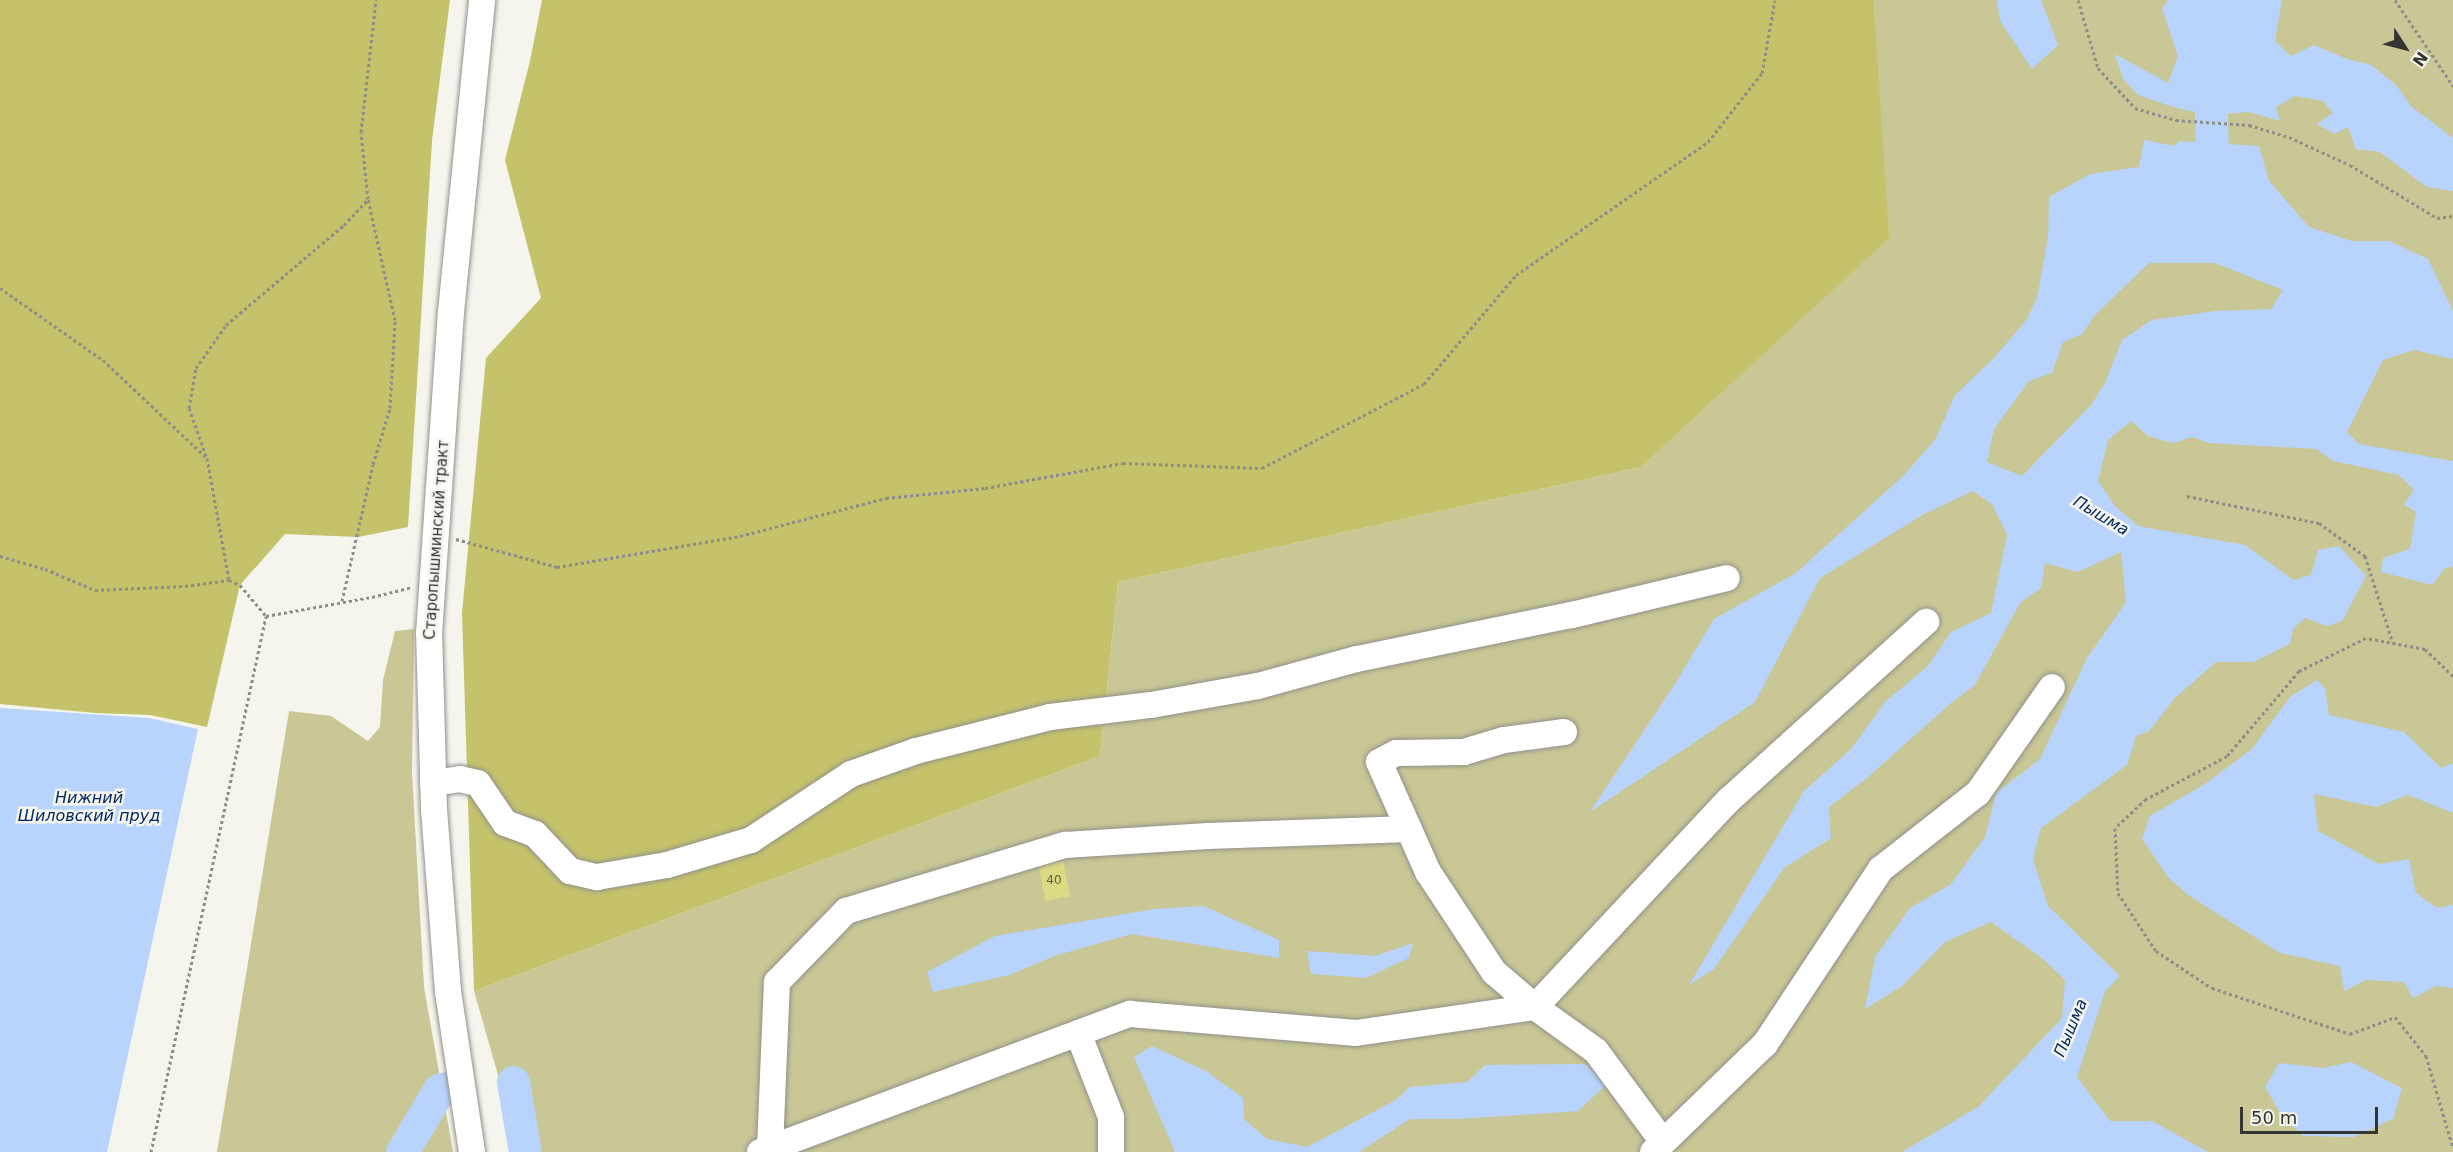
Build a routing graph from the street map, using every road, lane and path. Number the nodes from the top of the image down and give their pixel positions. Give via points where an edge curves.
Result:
1 (376, 0) edge
2 (482, 0) edge
3 (1775, 0) edge
4 (2078, 0) edge
5 (2395, 0) edge
6 (2453, 86) edge
7 (368, 199) junction
8 (2453, 216) edge
9 (0, 288) edge
10 (207, 458) junction
11 (2187, 495) dead end
12 (438, 534) junction
13 (0, 556) edge
14 (1727, 578) dead end
15 (229, 580) junction
16 (431, 582) junction
17 (342, 601) junction
18 (266, 616) junction
19 (1926, 622) dead end
20 (2393, 643) junction
21 (2453, 676) edge
22 (2052, 687) dead end
23 (1564, 732) dead end
24 (433, 783) junction
25 (1409, 829) junction
26 (1535, 1007) junction
27 (1078, 1033) junction
28 (1658, 1147) edge
29 (2453, 1148) edge
30 (765, 1150) edge
31 (151, 1152) edge
32 (472, 1152) edge
33 (1111, 1152) edge

1 - 7 path via 361,132
2 - 12 street, Старопышминский тракт via 451,312
3 - 12 path via 1762,73 1708,142 1516,275 1424,384 1262,468 1123,464 985,488 886,498 740,536 557,567
4 - 8 path via 2098,68 2135,108 2176,120 2249,125 2289,137 2350,165 2437,218
5 - 6 path
7 - 10 path via 344,225 226,325 196,368 189,408
7 - 17 path via 395,320 390,408
9 - 10 path via 103,360
10 - 15 path
11 - 20 path via 2319,523 2365,556
12 - 16 street, Старопышминский тракт
13 - 15 path via 45,569 94,590
14 - 24 street via 1357,659 1258,686 1151,705 1050,717 916,751 851,774 751,840 667,865 597,877 570,871 535,834 505,823 478,783 460,778
15 - 18 path via 240,585
16 - 17 path
16 - 24 street, Старопышминский тракт
17 - 18 path
18 - 31 path
19 - 26 street via 1729,800
20 - 21 path via 2425,649
20 - 29 path via 2366,638 2299,671 2227,756 2146,799 2115,828 2118,893 2156,951 2211,988 2350,1034 2395,1017 2426,1056
22 - 28 street via 1978,792 1881,870 1765,1044
23 - 25 street via 1504,740 1464,752 1396,753 1379,762
24 - 32 street, Старопышминский тракт via 448,991
25 - 26 street via 1428,872 1494,972
25 - 30 street via 1065,845 846,911 777,982
26 - 27 street via 1356,1033 1130,1014
26 - 28 street via 1596,1051
27 - 30 street
27 - 33 street via 1111,1117

